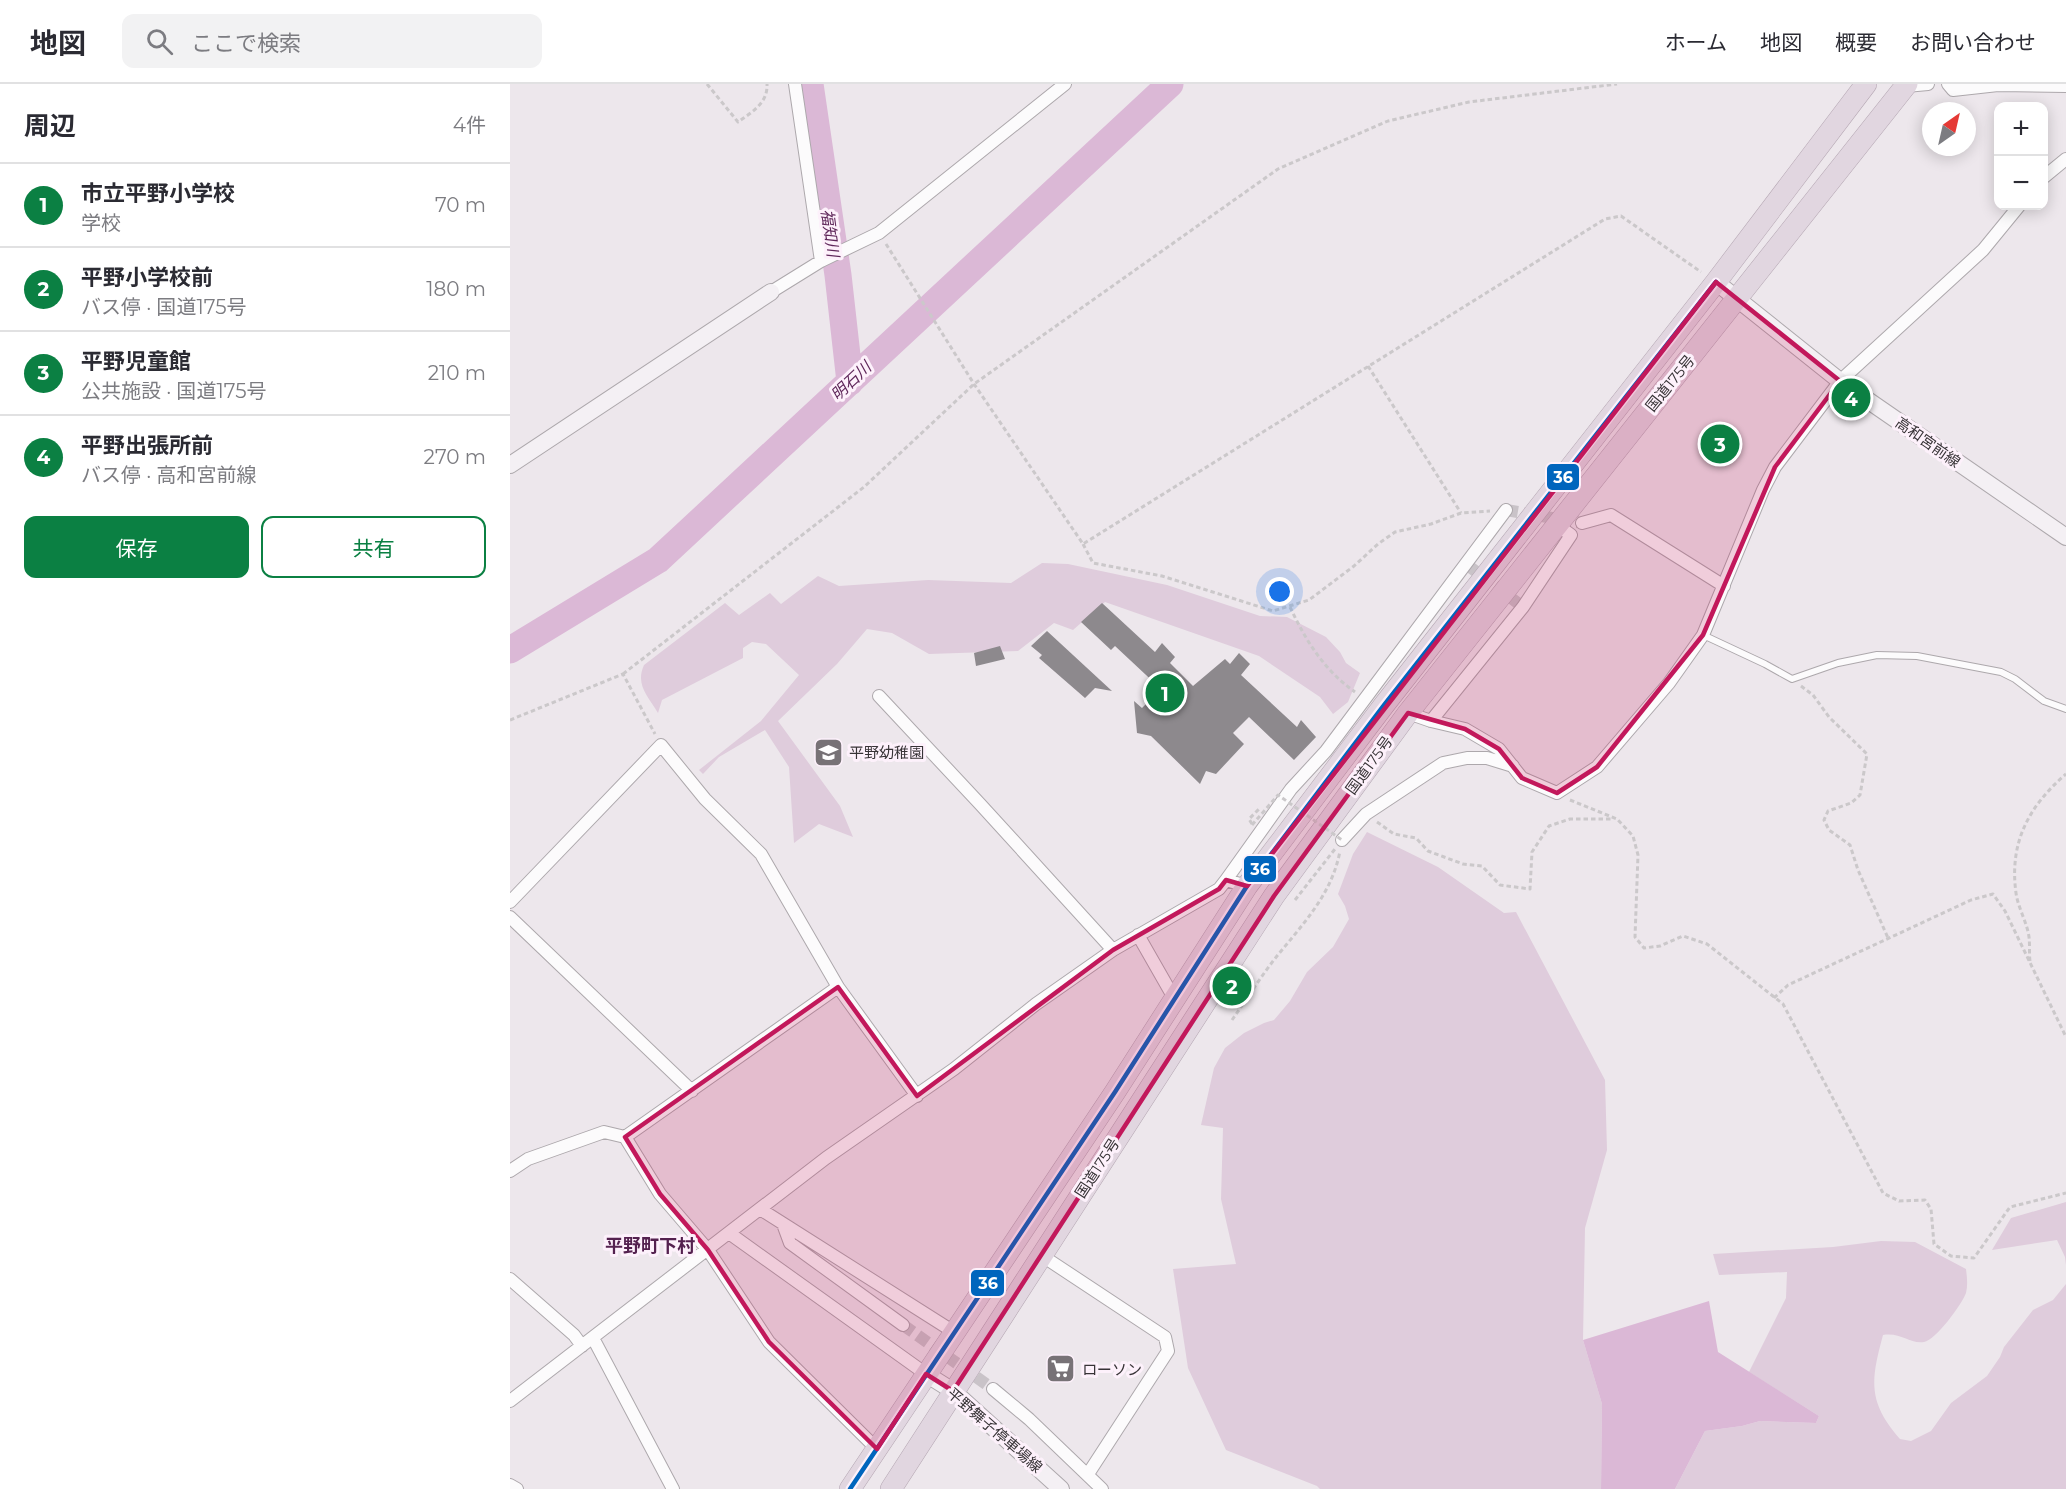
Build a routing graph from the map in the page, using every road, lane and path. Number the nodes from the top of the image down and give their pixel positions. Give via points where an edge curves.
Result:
1 (707, 84) edge
2 (767, 84) edge
3 (795, 84) edge
4 (1065, 84) edge
5 (1617, 84) edge
6 (1866, 84) edge
7 (1928, 84) edge
8 (1948, 84) edge
9 (1906, 85) edge
10 (2066, 86) edge
11 (2066, 159) edge
12 (2048, 173) edge
13 (2016, 210) edge
14 (879, 233) junction
15 (821, 261) junction
16 (1716, 282) junction
17 (771, 292) joint
18 (1737, 299) junction
19 (1368, 366) junction
20 (1840, 381) junction
21 (974, 384) junction
22 (510, 465) edge
23 (1506, 510) joint
24 (1461, 513) junction
25 (1582, 523) tunnel mouth
26 (1557, 525) junction
27 (2066, 537) edge
28 (1083, 544) junction
29 (1724, 586) junction
30 (1290, 607) junction
31 (1703, 636) junction
32 (623, 674) junction
33 (1792, 680) junction
34 (1357, 694) dead end
35 (879, 696) dead end
36 (2066, 709) edge
37 (1408, 713) junction
38 (510, 720) edge
39 (1431, 722) junction
40 (661, 745) junction
41 (1513, 766) junction
42 (2066, 774) edge
43 (1557, 793) junction
44 (1366, 814) junction
45 (1617, 819) junction
46 (1252, 825) dead end
47 (1342, 840) junction
48 (1226, 880) junction
49 (1247, 886) junction
50 (510, 902) edge
51 (510, 917) edge
52 (1138, 935) junction
53 (1888, 938) junction
54 (1113, 950) junction
55 (2030, 963) junction
56 (838, 987) junction
57 (1174, 998) junction
58 (1774, 998) junction
59 (1232, 1020) dead end
60 (2066, 1037) edge
61 (692, 1091) junction
62 (917, 1096) junction
63 (625, 1137) junction
64 (510, 1171) edge
65 (2066, 1193) edge
66 (760, 1209) junction
67 (783, 1224) junction
68 (729, 1233) junction
69 (708, 1250) junction
70 (1041, 1255) junction
71 (510, 1279) edge
72 (903, 1325) tunnel mouth
73 (954, 1332) junction
74 (593, 1338) junction
75 (582, 1346) junction
76 (926, 1374) junction
77 (993, 1389) tunnel mouth
78 (953, 1391) junction
79 (510, 1401) edge
80 (877, 1449) junction
81 (1088, 1474) junction
82 (510, 1485) edge
83 (517, 1489) edge
84 (672, 1489) edge
85 (850, 1489) edge
86 (891, 1489) edge
87 (1061, 1489) edge
88 (1102, 1489) edge

1 - 2 path via 738,122 759,108
3 - 15 street
4 - 14 street
5 - 21 path via 1469,102 1388,122 1278,169
6 - 16 highway, 国道175号
7 - 9 street
8 - 10 street via 1953,90 1998,85
9 - 18 highway, 国道175号
11 - 12 street
13 - 20 street via 1983,250
14 - 15 street
14 - 21 path
15 - 17 street
16 - 18 street, 高和宮前線
16 - 19 path via 1621,216 1605,219
16 - 49 highway, 国道175号
17 - 22 street
18 - 20 street, 高和宮前線
18 - 26 highway, 国道175号
19 - 24 path
19 - 28 path
20 - 27 street, 高和宮前線
20 - 29 street via 1774,467
21 - 28 path
21 - 32 path via 864,488
23 - 24 path
23 - 48 street via 1326,751 1291,789
24 - 30 path via 1395,532 1309,600
25 - 29 street via 1611,515
26 - 37 highway, 国道175号
26 - 39 street via 1571,535 1523,607
28 - 30 path via 1093,563 1162,576 1274,611
29 - 31 street
30 - 34 path via 1320,660
31 - 33 lane
31 - 43 street via 1598,767
32 - 38 path
32 - 40 path
33 - 36 lane via 1838,663 1877,655 1917,656 2001,672 2044,701
33 - 53 path via 1813,695 1829,717 1867,754 1860,795 1851,803 1828,811 1824,820 1829,830 1850,845
35 - 54 street
37 - 39 street
37 - 70 highway, 国道175号 via 1274,896
39 - 41 street via 1466,729 1499,749
40 - 50 street
40 - 56 street via 705,799 761,854
41 - 43 street via 1522,778
41 - 44 street via 1487,758 1443,763
42 - 55 path via 2030,812 2015,852 2016,893 2029,937
43 - 45 path
44 - 45 path via 1394,834 1416,838 1428,851 1463,864 1482,866 1500,885 1530,889 1532,852 1549,826 1570,819
44 - 47 street
45 - 58 path via 1634,836 1638,855 1635,937 1644,948 1683,936 1707,944
46 - 47 path, bridge via 1278,795
47 - 59 path via 1336,872 1318,904
48 - 49 street
48 - 52 street via 1219,889
49 - 57 highway, 国道175号
51 - 61 street
52 - 54 street
52 - 57 street
53 - 55 path via 1993,894
53 - 58 path via 1788,985
54 - 62 street
55 - 60 path
56 - 61 street
56 - 62 street
57 - 73 highway, 国道175号
58 - 65 path via 1783,1004 1883,1193 1899,1201 1925,1200 1931,1209 1934,1244 1951,1256 1974,1258 2010,1207
61 - 63 street
62 - 66 street
63 - 64 street via 604,1132 528,1159
63 - 69 street via 660,1194
66 - 67 street
66 - 68 street
67 - 72 street via 790,1243
67 - 73 street
68 - 69 street
68 - 76 street
69 - 74 street
69 - 80 street via 769,1342
70 - 78 highway, 国道175号
70 - 81 street via 1165,1337 1168,1351
71 - 75 street
73 - 76 highway, 国道175号
74 - 75 street
74 - 84 street
75 - 79 street
76 - 78 street, 平野舞子停車場線
76 - 80 highway, 国道175号
77 - 81 street
78 - 86 highway, 国道175号
78 - 87 street, 平野舞子停車場線
80 - 85 highway, 国道175号
81 - 88 street
82 - 83 street

